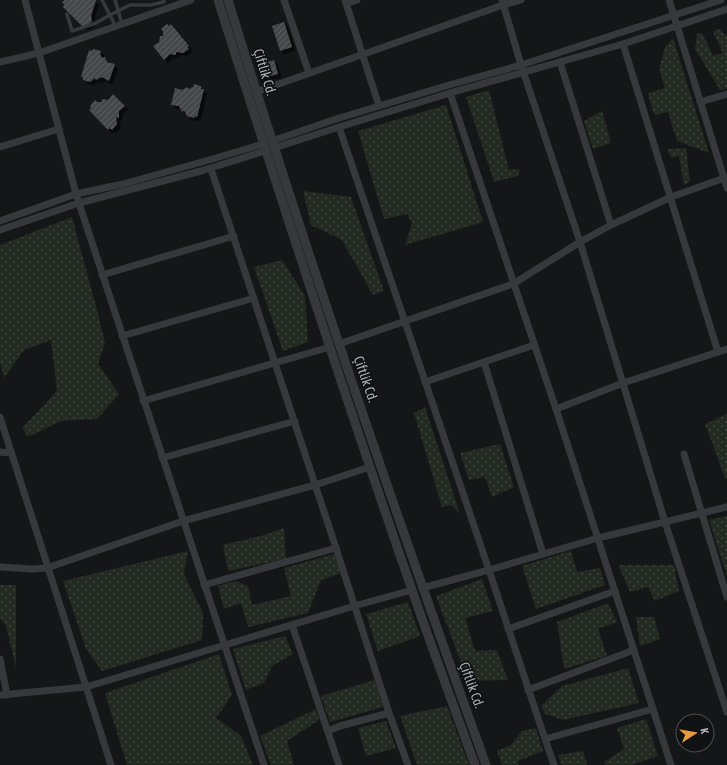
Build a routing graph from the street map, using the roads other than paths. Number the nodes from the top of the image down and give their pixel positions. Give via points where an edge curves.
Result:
1 (25, 0) edge
2 (103, 0) edge
3 (115, 0) edge
4 (128, 0) edge
5 (164, 0) edge
6 (191, 0) edge
7 (218, 0) edge
8 (228, 0) edge
9 (284, 0) edge
10 (357, 0) edge
11 (521, 0) edge
12 (669, 0) edge
13 (722, 0) edge
14 (346, 2) edge
15 (502, 2) edge
16 (130, 5) junction
17 (727, 9) edge
18 (118, 11) junction
19 (67, 14) dead end
20 (110, 15) junction
21 (674, 16) junction
22 (122, 24) junction
23 (677, 25) junction
24 (115, 27) junction
25 (623, 44) junction
26 (39, 53) junction
27 (363, 54) junction
28 (0, 62) edge
29 (560, 62) junction
30 (521, 65) junction
31 (523, 73) junction
32 (309, 74) junction
33 (256, 92) junction
34 (450, 93) junction
35 (727, 94) edge
36 (700, 102) junction
37 (380, 106) junction
38 (338, 127) junction
39 (58, 129) junction
40 (269, 146) junction
41 (0, 148) edge
42 (211, 169) junction
43 (726, 178) edge
44 (727, 188) edge
45 (76, 194) junction
46 (671, 197) junction
47 (79, 203) junction
48 (0, 221) edge
49 (611, 225) junction
50 (0, 230) edge
51 (234, 236) junction
52 (580, 242) junction
53 (102, 275) junction
54 (513, 284) junction
55 (254, 298) junction
56 (404, 323) junction
57 (122, 336) junction
58 (534, 344) junction
59 (334, 346) junction
60 (727, 349) edge
61 (718, 352) junction
62 (484, 362) junction
63 (276, 363) junction
64 (425, 382) junction
65 (623, 383) junction
66 (143, 401) junction
67 (556, 409) junction
68 (0, 417) edge
69 (295, 421) junction
70 (0, 452) edge
71 (11, 453) junction
72 (684, 454) dead end
73 (162, 458) junction
74 (370, 467) junction
75 (316, 485) junction
76 (727, 508) edge
77 (702, 513) junction
78 (183, 521) junction
79 (666, 522) junction
80 (598, 538) junction
81 (336, 548) junction
82 (543, 554) junction
83 (0, 567) edge
84 (48, 568) junction
85 (489, 570) junction
86 (204, 585) junction
87 (422, 588) junction
88 (412, 590) junction
89 (615, 591) junction
90 (727, 597) edge
91 (354, 606) junction
92 (292, 625) junction
93 (508, 629) junction
94 (224, 646) junction
95 (634, 650) junction
96 (0, 659) edge
97 (86, 687) junction
98 (528, 690) junction
99 (3, 695) edge
100 (653, 708) junction
101 (727, 712) edge
102 (389, 713) junction
103 (328, 731) junction
104 (545, 739) junction
105 (669, 764) edge
106 (111, 765) edge
107 (264, 765) edge
108 (339, 765) edge
109 (408, 765) edge
110 (475, 765) edge
111 (486, 765) edge
112 (554, 765) edge

1 - 26 street
2 - 20 lane
3 - 18 lane
4 - 16 lane
5 - 16 lane via 150,5
6 - 22 street
7 - 40 street, Çiftlik Cd.
8 - 33 street, Çiftlik Cd.
9 - 32 street
10 - 14 street
11 - 15 street
12 - 21 street
13 - 21 street
14 - 27 street
15 - 27 street
15 - 30 street
16 - 18 lane
17 - 23 street
18 - 20 lane
18 - 22 lane
19 - 20 lane via 72,31 96,24
20 - 24 lane
21 - 23 street
21 - 30 street
22 - 24 street
23 - 25 street
23 - 36 street
24 - 26 street
25 - 29 street
25 - 46 street
26 - 28 street
26 - 39 street
27 - 32 street
27 - 37 street
29 - 31 street
29 - 49 street
30 - 31 street
30 - 37 street
31 - 34 street
31 - 52 street
32 - 33 street
33 - 40 street, Çiftlik Cd.
34 - 38 street
34 - 54 street
35 - 36 street
36 - 43 street
37 - 40 street
38 - 40 street
38 - 56 street
39 - 41 street
39 - 45 street
40 - 42 street
40 - 45 street
40 - 59 street, Çiftlik Cd.
42 - 47 street
42 - 51 street
43 - 44 street
43 - 46 street
45 - 47 street
45 - 48 street
46 - 49 street
46 - 61 street
47 - 50 street
47 - 53 street
49 - 52 street
51 - 53 street
51 - 55 street
52 - 54 street
52 - 65 street
53 - 57 street
54 - 56 street
54 - 58 street
55 - 57 street
55 - 63 street
56 - 59 street
56 - 64 street
57 - 66 street
58 - 62 street
58 - 67 street
59 - 63 street
59 - 74 street, Çiftlik Cd.
59 - 87 street, Çiftlik Cd.
60 - 61 street
61 - 65 street
62 - 64 street
62 - 82 street
63 - 66 street
63 - 69 street
64 - 85 street
65 - 67 street
65 - 79 street
66 - 73 street
67 - 80 street
68 - 71 street
69 - 73 street
69 - 75 street
70 - 71 street
71 - 84 street
72 - 77 street
73 - 78 street
74 - 75 street
74 - 88 street, Çiftlik Cd.
75 - 78 street
75 - 81 street
76 - 77 street
77 - 79 street
77 - 90 street
78 - 84 street
78 - 86 street
79 - 80 street
79 - 101 street
80 - 82 street
80 - 89 street
81 - 86 street
81 - 91 street
82 - 85 street
83 - 84 street
84 - 97 street
85 - 87 street
85 - 93 street
86 - 94 street
87 - 88 street
87 - 111 street, Çiftlik Cd.
88 - 91 street
88 - 110 street, Çiftlik Cd.
89 - 93 street
89 - 95 street
91 - 92 street
91 - 102 street
92 - 94 street
92 - 103 street
93 - 98 street
94 - 97 street
94 - 107 street
95 - 98 street
95 - 100 street
96 - 99 street
97 - 99 street
97 - 106 street
98 - 104 street
100 - 104 street
100 - 105 street
102 - 103 street
102 - 109 street
103 - 108 street
104 - 112 street

